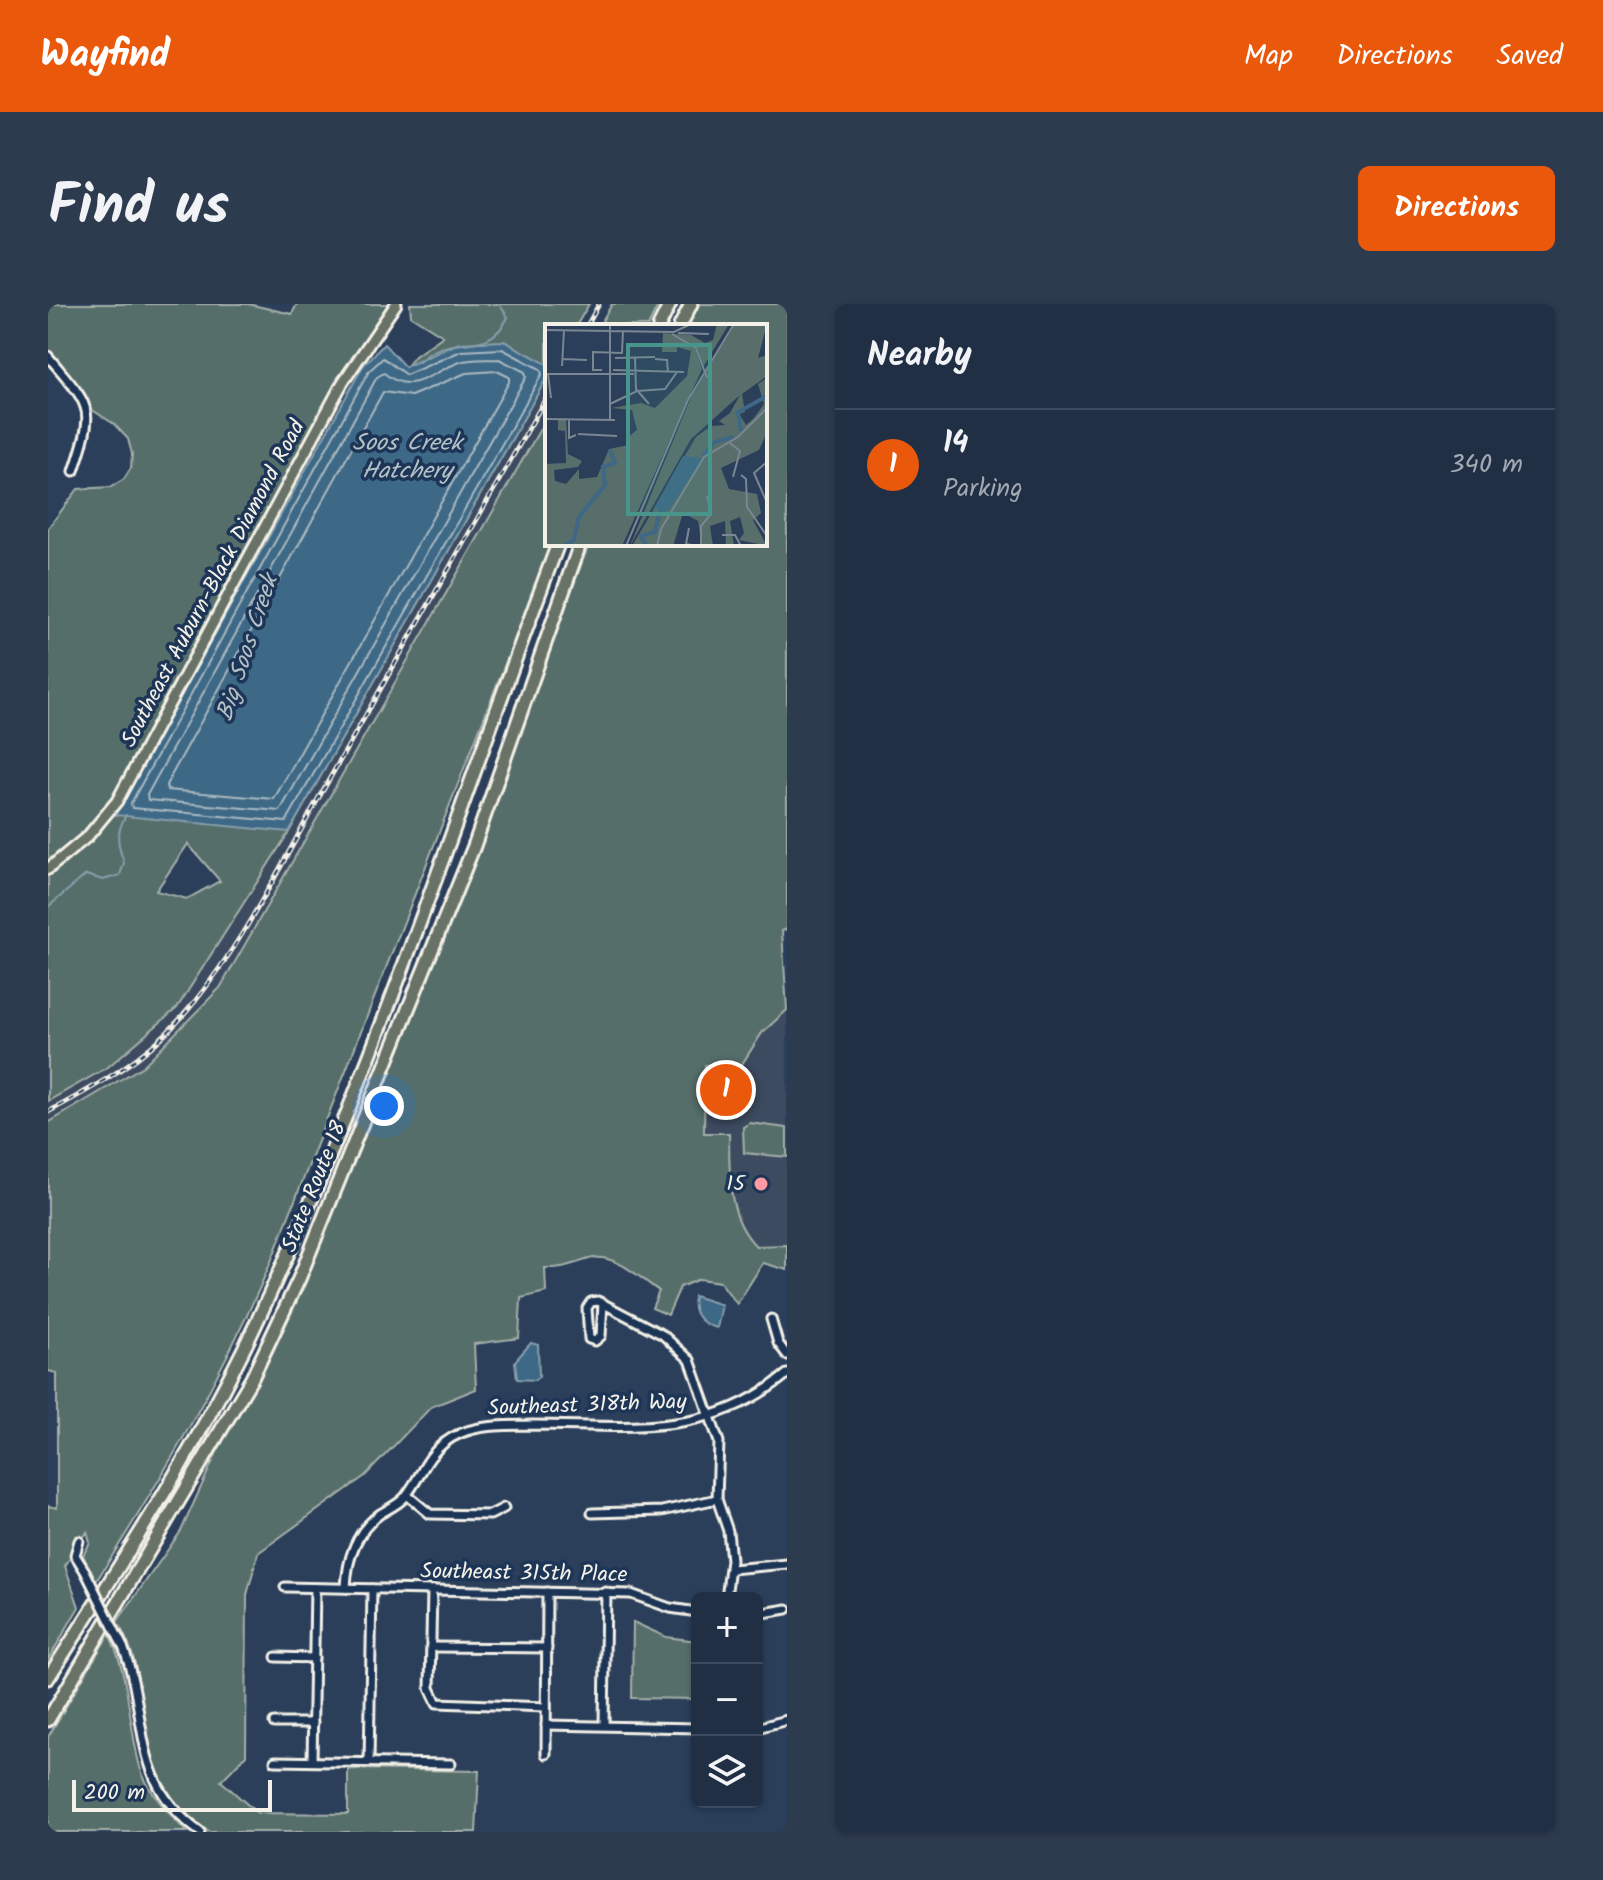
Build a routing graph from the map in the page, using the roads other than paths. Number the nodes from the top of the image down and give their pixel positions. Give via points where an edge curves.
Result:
1 (396, 304) edge
2 (670, 304) edge
3 (691, 304) edge
4 (660, 324) edge
5 (681, 324) edge
6 (48, 356) edge
7 (74, 471) dead end
8 (557, 546) edge
9 (579, 546) edge
10 (48, 869) edge
11 (603, 1303) junction
12 (771, 1319) dead end
13 (787, 1355) edge
14 (787, 1374) edge
15 (712, 1418) junction
16 (407, 1495) junction
17 (717, 1499) junction
18 (504, 1508) dead end
19 (592, 1513) dead end
20 (79, 1541) dead end
21 (787, 1564) edge
22 (731, 1569) junction
23 (285, 1587) dead end
24 (315, 1588) junction
25 (346, 1588) junction
26 (372, 1589) junction
27 (432, 1590) junction
28 (547, 1592) junction
29 (606, 1592) junction
30 (727, 1592) edge
31 (787, 1609) edge
32 (691, 1611) edge
33 (763, 1613) edge
34 (432, 1647) junction
35 (547, 1648) junction
36 (276, 1657) dead end
37 (314, 1658) junction
38 (48, 1678) edge
39 (546, 1707) junction
40 (48, 1720) edge
41 (787, 1720) edge
42 (274, 1723) dead end
43 (313, 1723) junction
44 (546, 1725) junction
45 (604, 1725) junction
46 (763, 1726) edge
47 (691, 1728) edge
48 (546, 1754) dead end
49 (275, 1761) dead end
50 (312, 1761) junction
51 (369, 1762) junction
52 (451, 1764) dead end
53 (200, 1832) edge

1 - 10 main road, Southeast Auburn-Black Diamond Road via 343,382 117,801 88,836
2 - 4 highway
3 - 5 highway
6 - 7 street via 88,411 89,427
8 - 38 highway, State Route 18 via 390,1001 277,1278 178,1468
9 - 40 highway, State Route 18 via 474,846 299,1279 252,1378
11 - 11 street via 594,1301 587,1308 587,1336 595,1341 601,1336
11 - 15 street via 682,1349
12 - 13 street
14 - 15 street, Southeast 318th Way via 749,1402
15 - 16 street, Southeast 318th Way via 657,1426 468,1430 437,1450
15 - 17 street via 719,1447
16 - 18 street via 430,1514 490,1515
16 - 25 street, Southeast 318th Way via 370,1523 355,1544
17 - 19 street via 662,1511
17 - 22 street via 728,1531
20 - 53 street, bridge via 75,1555 131,1671 150,1771 174,1809
21 - 22 street
22 - 30 street
23 - 24 street, Southeast 315th Place
24 - 25 street, Southeast 315th Place
24 - 37 street
25 - 26 street, Southeast 315th Place
26 - 27 street, Southeast 315th Place
26 - 51 street
27 - 28 street, Southeast 315th Place
27 - 34 street
28 - 29 street, Southeast 315th Place
28 - 35 street
29 - 32 street, Southeast 315th Place via 639,1595
29 - 45 street
31 - 33 street
34 - 35 street
34 - 39 street via 433,1698 444,1706
35 - 39 street
36 - 37 street
37 - 43 street
39 - 44 street
41 - 46 street
42 - 43 street
43 - 50 street
44 - 45 street
44 - 48 street
45 - 47 street
49 - 50 street
50 - 51 street
51 - 52 street

